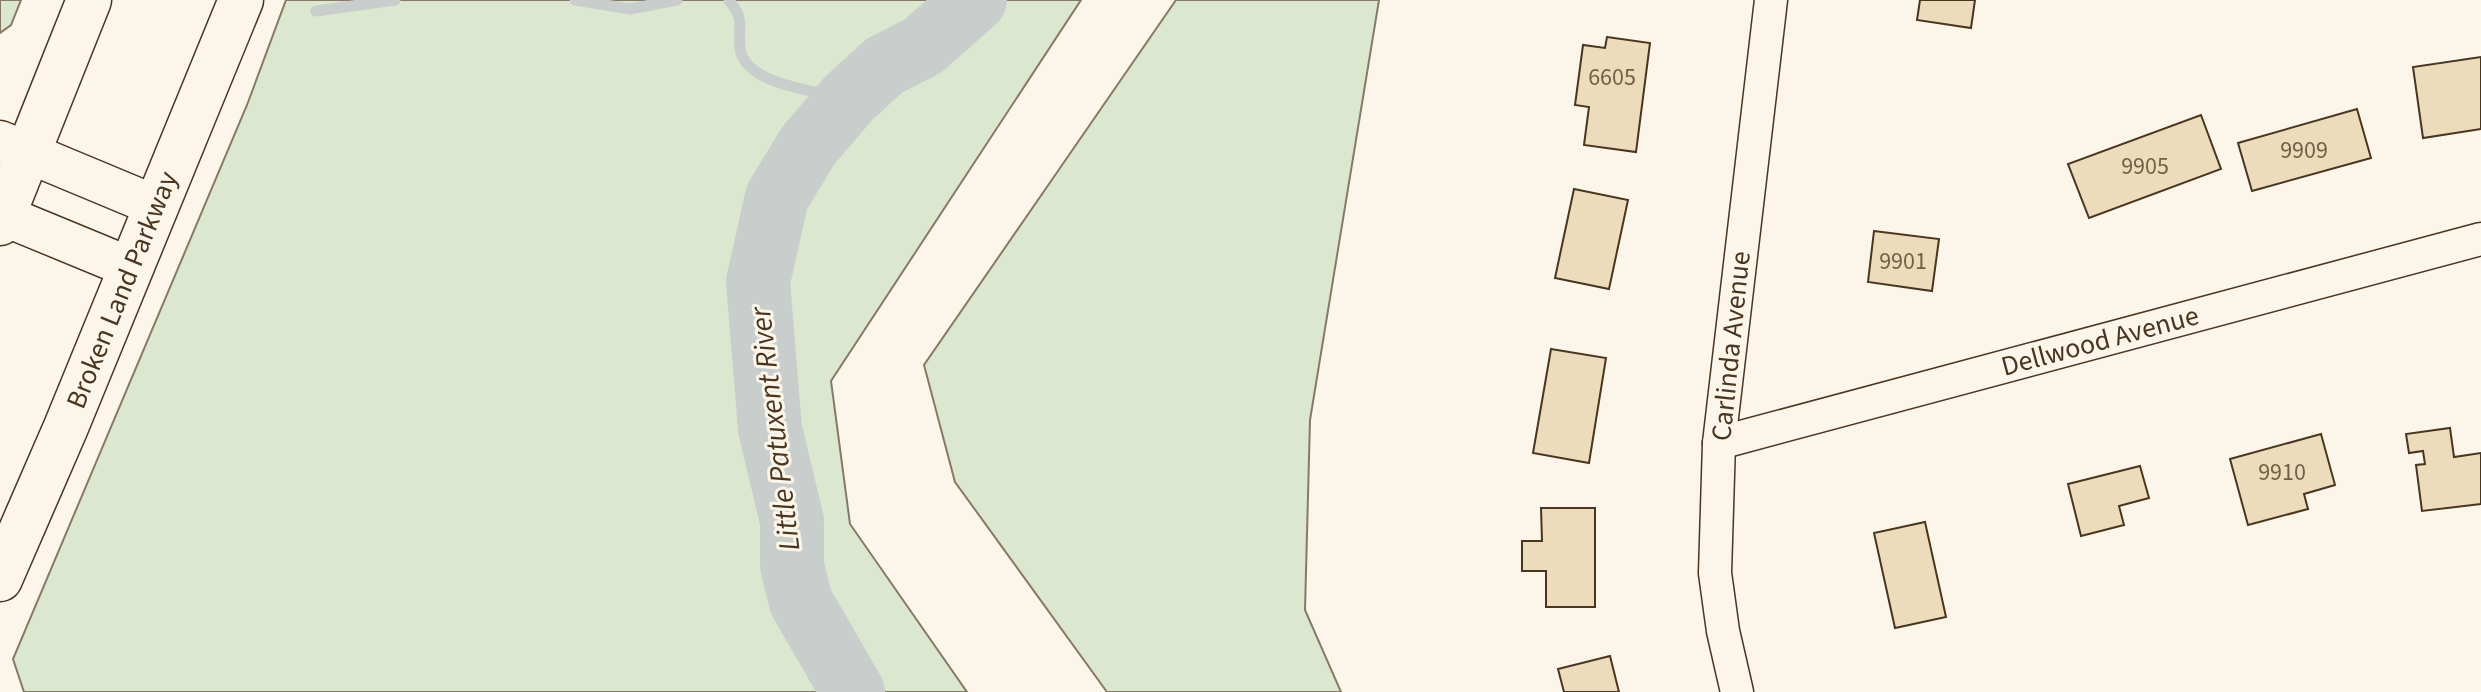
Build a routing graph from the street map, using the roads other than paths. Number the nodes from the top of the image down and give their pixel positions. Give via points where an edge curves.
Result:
1 (89, 0) edge
2 (241, 0) edge
3 (1771, 0) edge
4 (15, 146) edge
5 (156, 206) junction
6 (1, 217) edge
7 (2481, 239) edge
8 (131, 268) junction
9 (1719, 443) junction
10 (0, 579) edge
11 (1737, 692) edge

1 - 4 main road
2 - 5 main road, Broken Land Parkway
3 - 9 street, Carlinda Avenue
4 - 5 street
4 - 6 main road
5 - 8 main road, Broken Land Parkway
6 - 8 street
7 - 9 street, Dellwood Avenue
8 - 10 main road, Broken Land Parkway
9 - 11 street, Carlinda Avenue via 1715,573

